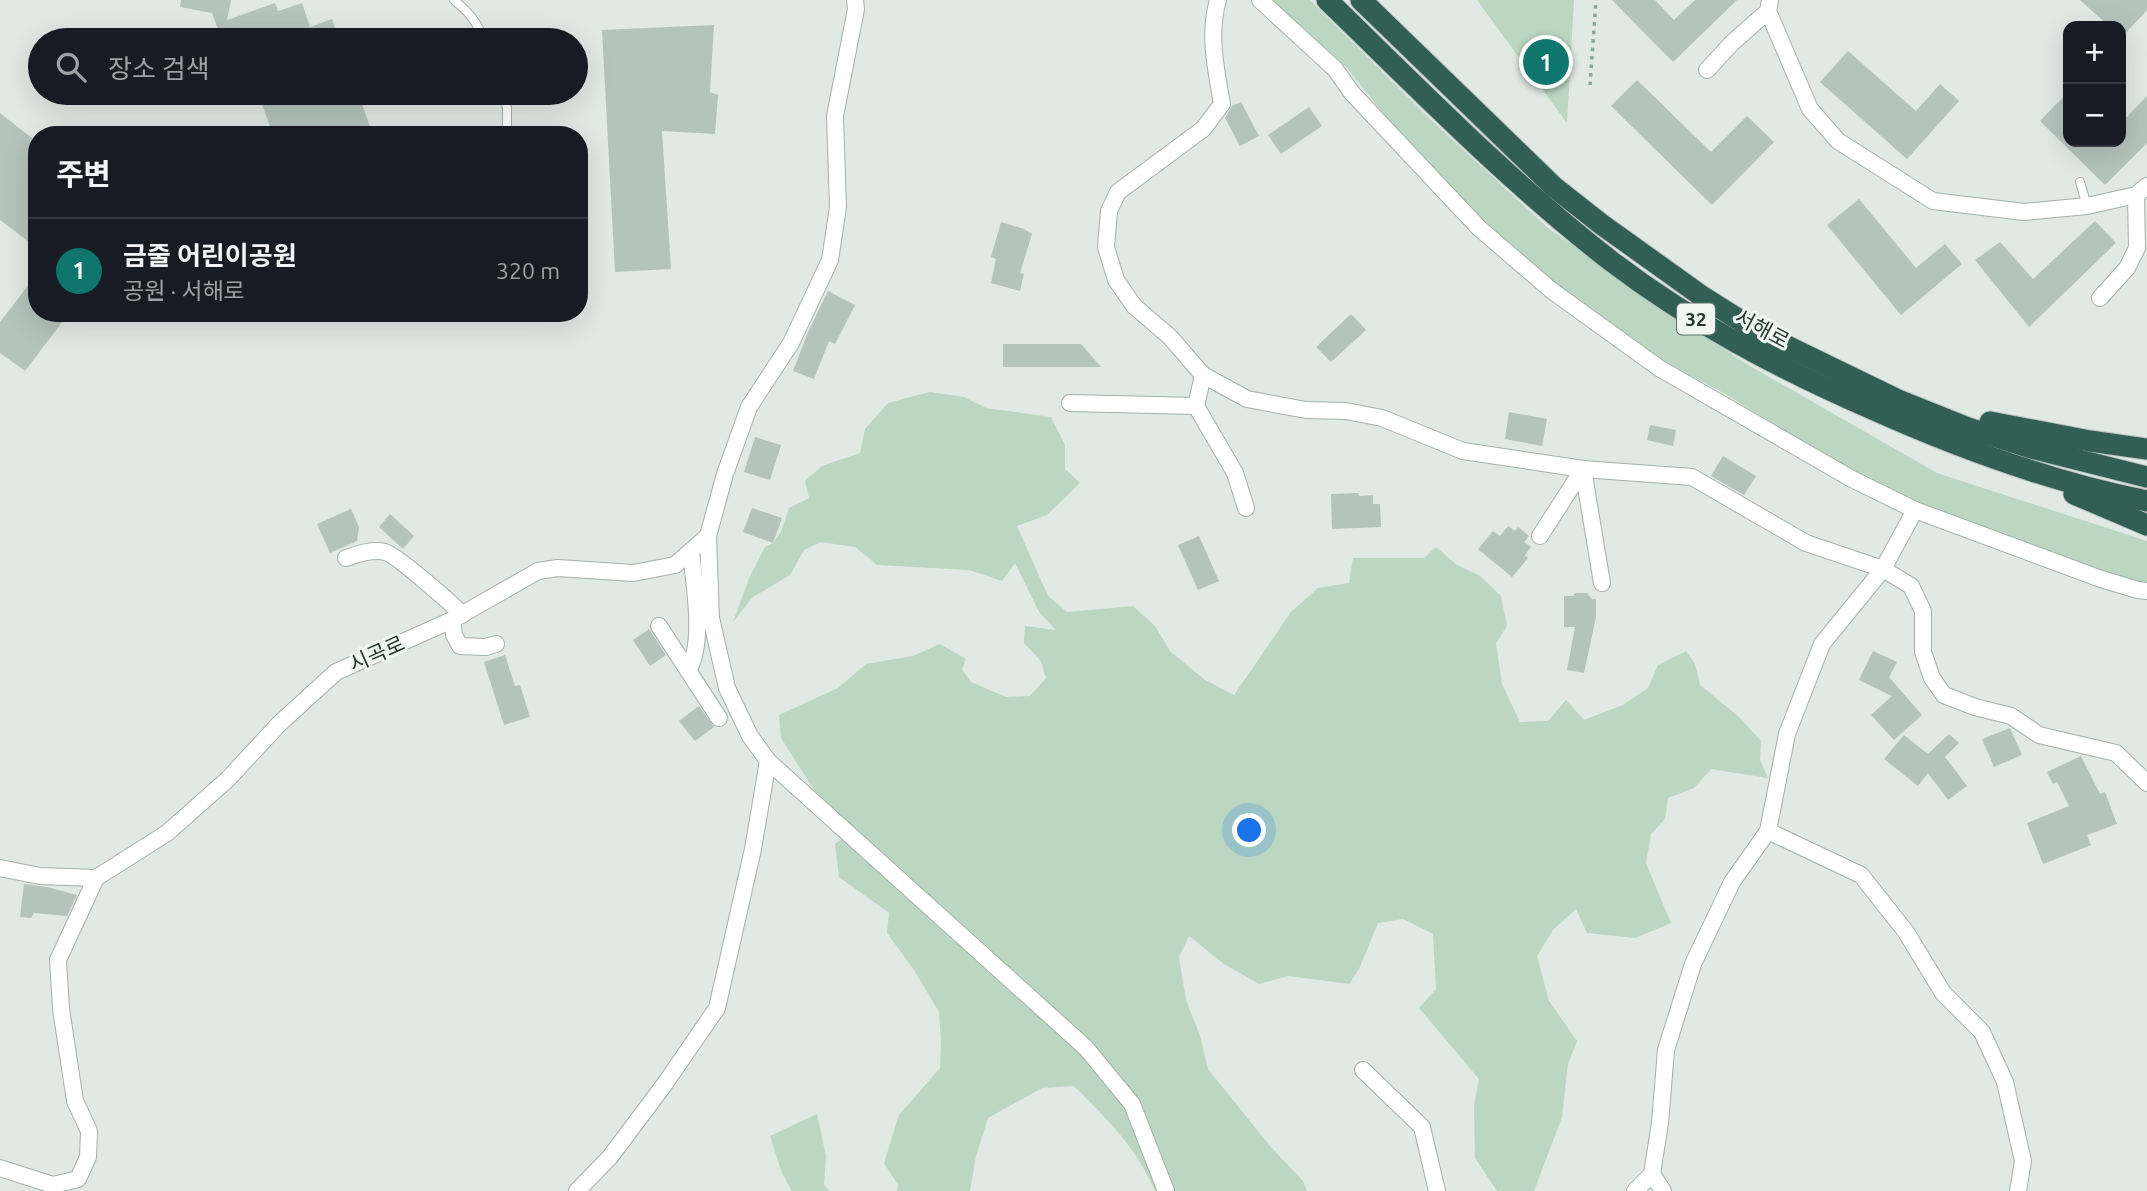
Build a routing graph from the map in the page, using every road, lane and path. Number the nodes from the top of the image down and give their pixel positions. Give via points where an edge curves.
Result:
1 (454, 0) edge
2 (855, 0) edge
3 (1218, 0) edge
4 (1260, 0) edge
5 (1327, 0) edge
6 (1361, 0) edge
7 (1596, 0) edge
8 (1769, 6) edge
9 (480, 28) edge
10 (1707, 70) dead end
11 (1590, 85) dead end
12 (506, 105) edge
13 (507, 126) edge
14 (2080, 182) dead end
15 (2143, 193) edge
16 (2087, 206) junction
17 (2100, 298) dead end
18 (1203, 376) junction
19 (1872, 388) junction
20 (1070, 403) dead end
21 (1196, 406) junction
22 (1953, 444) junction
23 (2147, 449) edge
24 (1583, 469) junction
25 (2147, 477) edge
26 (2147, 501) edge
27 (1246, 508) dead end
28 (1914, 510) junction
29 (2147, 525) edge
30 (1540, 536) dead end
31 (708, 537) junction
32 (691, 551) junction
33 (346, 558) dead end
34 (1883, 569) junction
35 (1602, 583) dead end
36 (2147, 591) edge
37 (457, 617) junction
38 (659, 626) dead end
39 (496, 644) dead end
40 (688, 671) junction
41 (719, 718) dead end
42 (768, 761) junction
43 (2147, 783) edge
44 (1768, 831) junction
45 (0, 868) edge
46 (96, 878) junction
47 (1363, 1070) dead end
48 (0, 1168) edge
49 (1653, 1174) junction
50 (577, 1191) edge
51 (1166, 1191) edge
52 (1437, 1191) edge
53 (1635, 1191) edge
54 (1663, 1191) edge
55 (2018, 1191) edge

1 - 9 lane
2 - 31 street via 835,116 838,207 830,260 791,343 749,407
3 - 18 street via 1213,16 1222,104 1203,129 1118,192 1109,211 1106,247 1116,280 1134,306 1170,337
4 - 28 street via 1335,69 1352,93 1479,228 1551,290 1659,368
5 - 22 highway, 서해로 / 32 via 1507,174 1658,294 1727,339 1799,377
6 - 19 highway, 서해로 / 32 via 1553,187 1601,224 1760,333
7 - 11 path
8 - 10 street
8 - 16 street via 1810,108 1838,141 1933,201 2024,212
12 - 13 lane
14 - 16 lane
15 - 16 street
15 - 17 street via 2137,248 2127,268
18 - 21 street
18 - 24 street via 1247,399 1382,418 1463,451
19 - 23 highway via 2008,426
19 - 25 highway, 서해로 / 32 via 1968,428
20 - 21 street
21 - 27 street via 1235,473
22 - 26 highway, 서해로 / 32 via 2070,483
22 - 29 highway
24 - 30 street
24 - 34 street via 1692,477 1806,543
24 - 35 street
28 - 34 street
28 - 36 street via 2101,579
31 - 32 street, 시곡로
31 - 42 street via 711,618 727,688
32 - 37 street, 시곡로 via 675,565 633,573 538,571
32 - 40 street via 696,642
33 - 37 street via 385,552 398,558
34 - 43 street via 1911,586 1923,611 1923,652 1944,695 2011,716 2039,735 2116,753
34 - 44 street via 1822,644 1787,734
37 - 39 street via 454,635 460,646
37 - 46 street, 시곡로 via 336,672 167,833
38 - 40 street
40 - 41 street
42 - 50 street via 717,1008 610,1157
42 - 51 street via 1086,1048 1132,1104
44 - 49 street via 1732,883 1693,964 1666,1050
44 - 55 street via 1861,875 1906,932 1943,993 1982,1032 2005,1082 2023,1161
45 - 46 street via 40,876
46 - 48 street via 58,960 75,1101 89,1132 88,1157 78,1179 53,1185
47 - 52 street via 1422,1127
49 - 53 street
49 - 54 street

